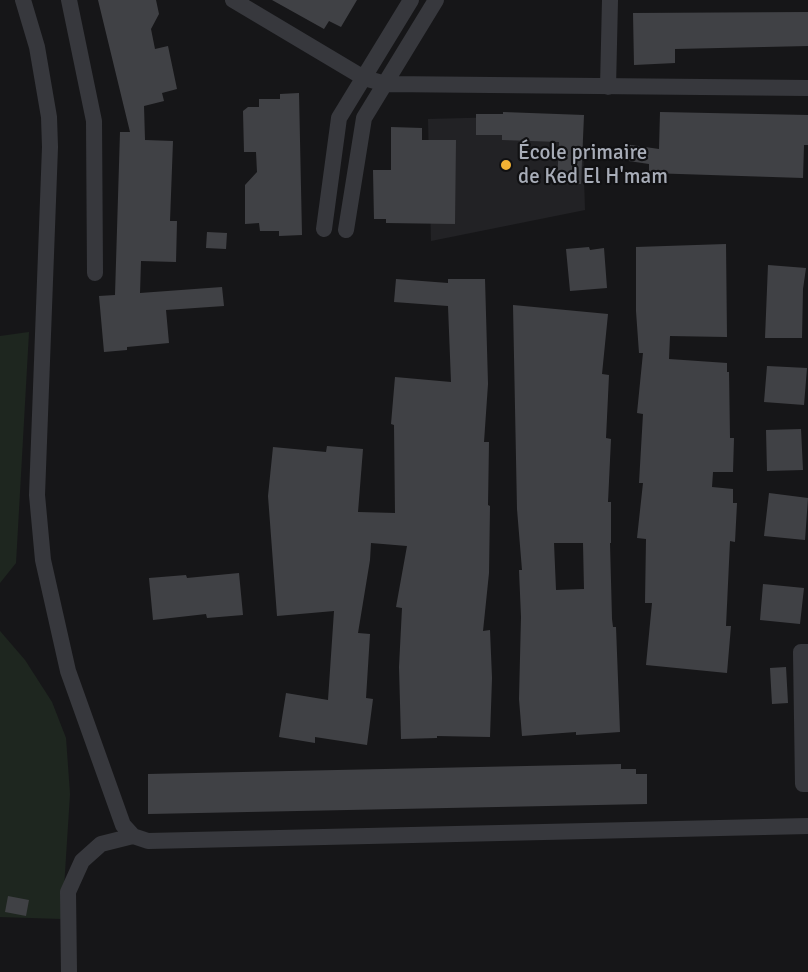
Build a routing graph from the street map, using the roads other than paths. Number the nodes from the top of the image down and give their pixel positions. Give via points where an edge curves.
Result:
1 (23, 0) edge
2 (69, 0) edge
3 (233, 0) edge
4 (411, 0) edge
5 (436, 0) edge
6 (610, 0) edge
7 (364, 78) junction
8 (386, 84) junction
9 (608, 87) junction
10 (808, 88) edge
11 (324, 229) dead end
12 (346, 230) dead end
13 (95, 273) dead end
14 (808, 652) edge
15 (808, 784) edge
16 (808, 826) edge
17 (133, 836) junction
18 (69, 972) edge

1 - 17 street via 49,117 37,495 43,560 68,671 123,825
2 - 13 street via 94,121
3 - 7 street
4 - 7 street
5 - 8 street
6 - 9 street
7 - 8 street
7 - 11 street via 339,118
8 - 9 street
8 - 12 street via 364,118
9 - 10 street
14 - 15 street via 801,652 803,784
16 - 17 street via 148,841
17 - 18 street via 101,844 82,861 68,892

